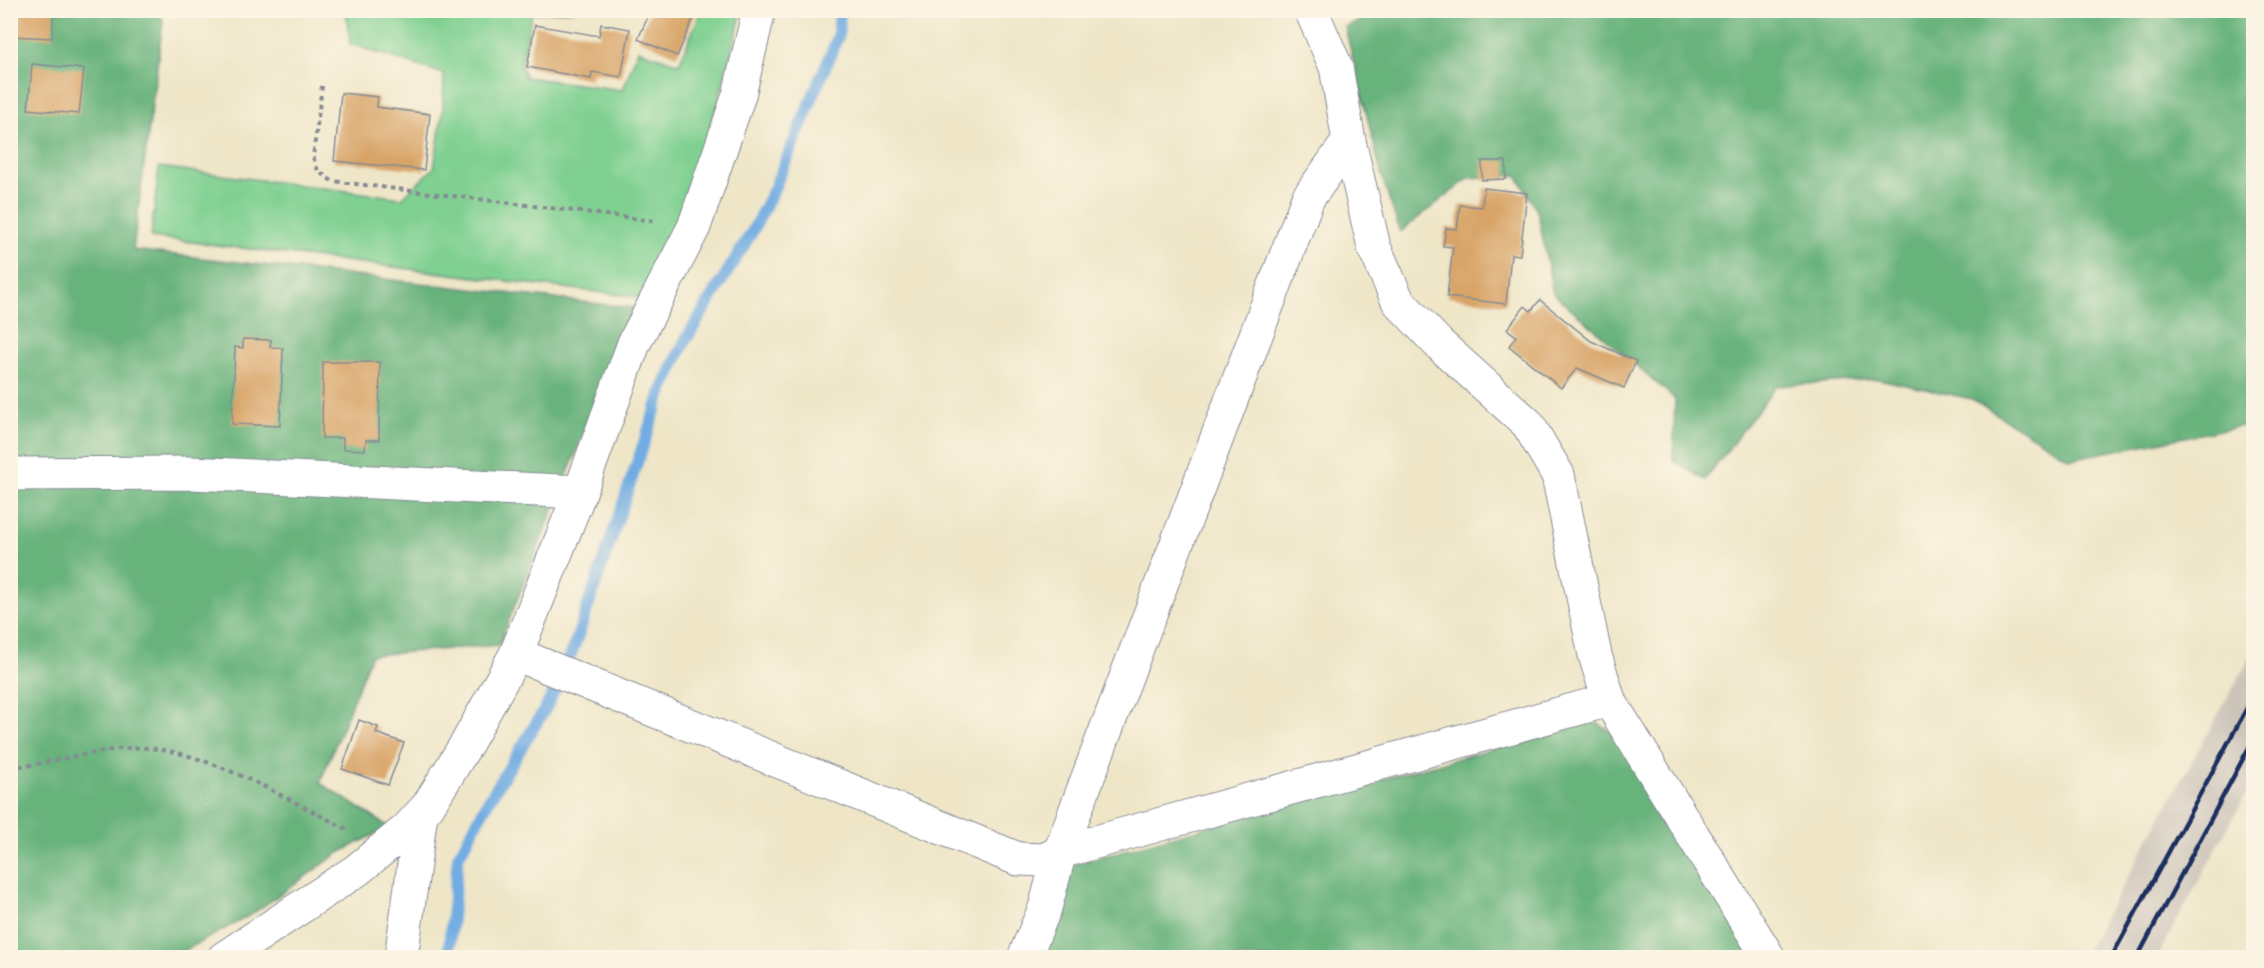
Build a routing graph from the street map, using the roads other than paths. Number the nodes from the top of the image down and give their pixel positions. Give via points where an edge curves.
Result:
1 (759, 10) edge
2 (1311, 10) edge
3 (1349, 141) junction
4 (10, 474) edge
5 (580, 492) junction
6 (516, 654) junction
7 (1609, 700) junction
8 (420, 814) junction
9 (1060, 852) junction
10 (224, 957) edge
11 (401, 957) edge
12 (1024, 957) edge
13 (1769, 957) edge

1 - 5 street via 739,94 694,227 633,343
2 - 3 street via 1336,67
3 - 7 street via 1374,247 1398,300 1438,343 1528,424 1558,475 1595,655
3 - 9 street via 1308,198
4 - 5 street via 192,473
5 - 6 street
6 - 8 street via 467,743
6 - 9 street via 1018,859 1044,860
7 - 9 street
7 - 13 street
8 - 10 street via 357,870
8 - 11 street
9 - 12 street via 1045,908

